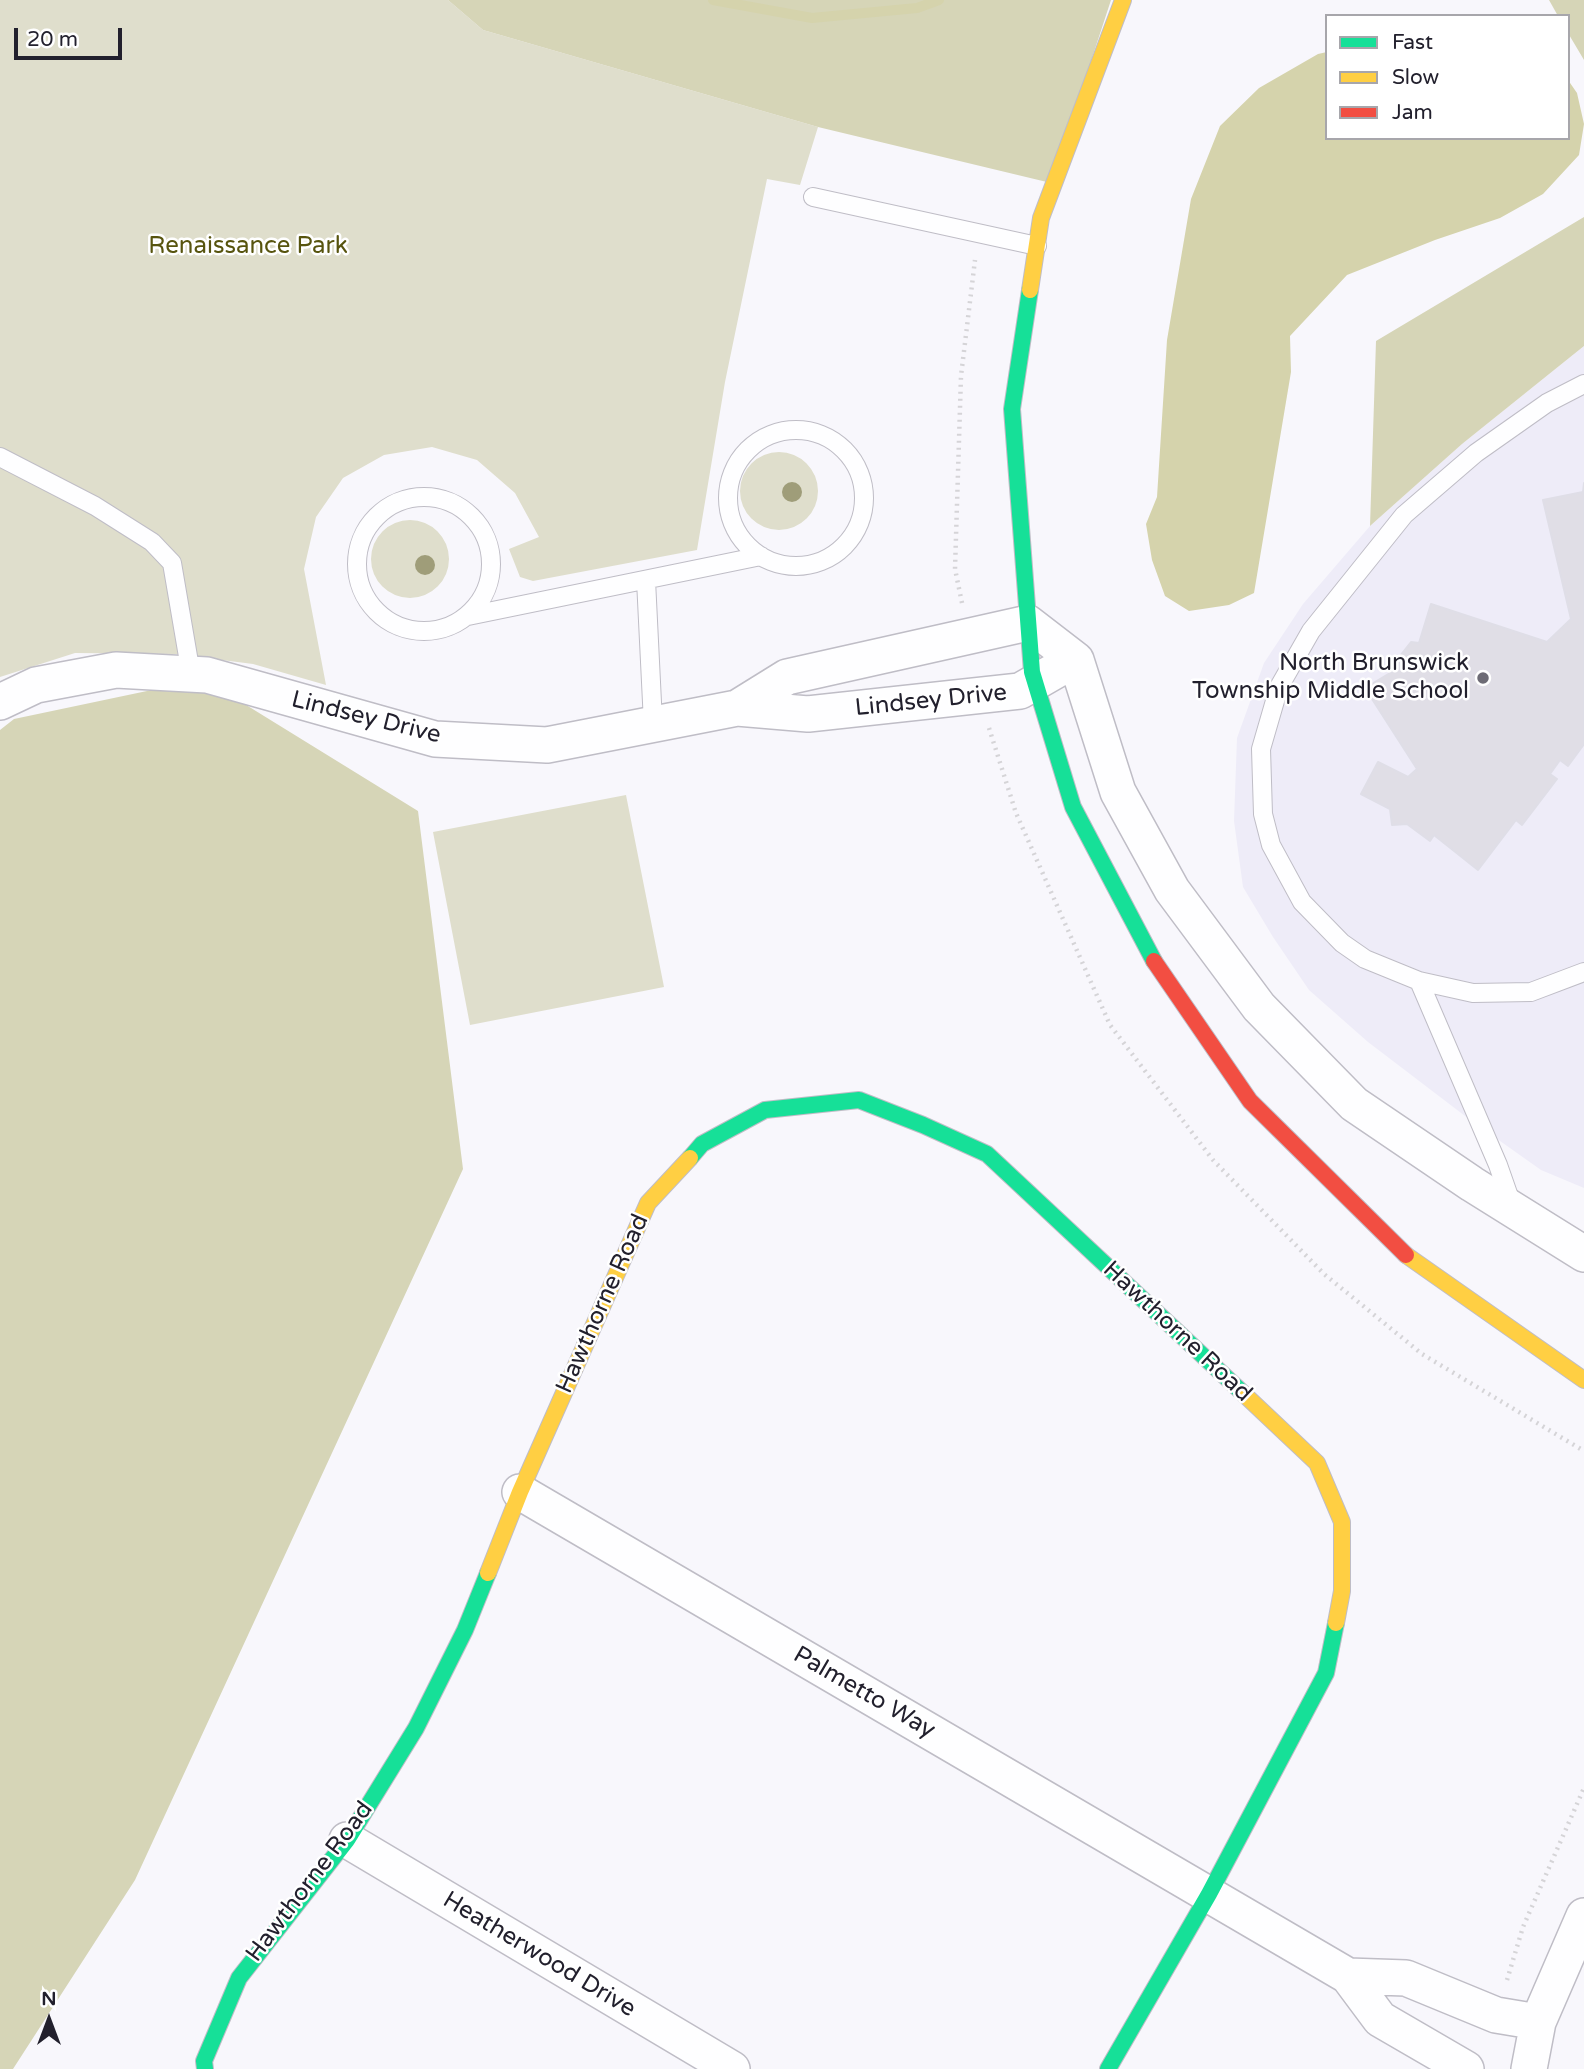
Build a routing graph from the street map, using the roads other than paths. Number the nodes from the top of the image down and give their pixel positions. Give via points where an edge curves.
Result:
1 (1123, 0) edge
2 (813, 197) dead end
3 (1037, 246) junction
4 (1584, 384) edge
5 (0, 457) edge
6 (761, 556) junction
7 (646, 580) junction
8 (468, 616) junction
9 (1028, 623) junction
10 (1076, 660) junction
11 (191, 674) junction
12 (1036, 682) junction
13 (0, 702) edge
14 (737, 708) junction
15 (653, 723) junction
16 (1584, 972) edge
17 (1419, 981) junction
18 (1515, 1211) junction
19 (1584, 1254) edge
20 (1584, 1380) edge
21 (520, 1492) junction
22 (347, 1840) junction
23 (1209, 1894) junction
24 (1584, 1916) edge
25 (1348, 1976) junction
26 (1538, 2022) junction
27 (205, 2069) edge
28 (732, 2069) edge
29 (1108, 2069) edge
30 (1466, 2069) edge
31 (1529, 2069) edge

1 - 3 street via 1041,218
2 - 3 lane
3 - 9 street via 1012,409
4 - 17 lane via 1547,403 1476,453 1404,515 1311,631 1279,687 1261,749 1263,814 1271,845 1302,902 1342,943 1366,959
5 - 11 lane via 95,506 152,542 172,564
6 - 6 lane via 802,566 823,561 842,549 855,532 863,512 864,490 858,469 846,451 828,438 808,431 785,431 763,439 732,473 731,519 742,540
6 - 7 lane
7 - 8 lane
7 - 15 lane
8 - 8 lane via 483,598 491,578 492,556 486,535 473,518 436,497 412,497 390,505 372,520 360,540 355,562 359,585 370,606 408,631 430,632
9 - 10 street
9 - 12 street
9 - 14 street, Lindsey Drive via 788,677
10 - 12 street, Lindsey Drive
10 - 18 street via 1118,792 1172,890 1259,1007 1354,1104
11 - 13 street, Lindsey Drive via 116,670 36,685
11 - 15 street, Lindsey Drive via 207,674 435,739 547,745
12 - 14 street, Lindsey Drive via 1020,691 979,697 808,713
12 - 20 street via 1073,807 1152,959 1250,1101 1403,1253
14 - 15 street, Lindsey Drive
16 - 17 lane via 1531,992 1473,993
17 - 18 lane
18 - 19 street
21 - 22 street, Hawthorne Road via 465,1630 416,1728
21 - 23 street, Palmetto Way
21 - 23 street, Hawthorne Road via 648,1203 702,1144 765,1110 859,1100 987,1154 1317,1463 1342,1522 1342,1591 1326,1674
22 - 27 street, Hawthorne Road via 239,1978 204,2061
22 - 28 street, Heatherwood Drive
23 - 25 street
23 - 29 street, Hawthorne Road
24 - 26 street
25 - 26 street via 1406,1978 1496,2015
25 - 30 street via 1380,2019
26 - 31 street

